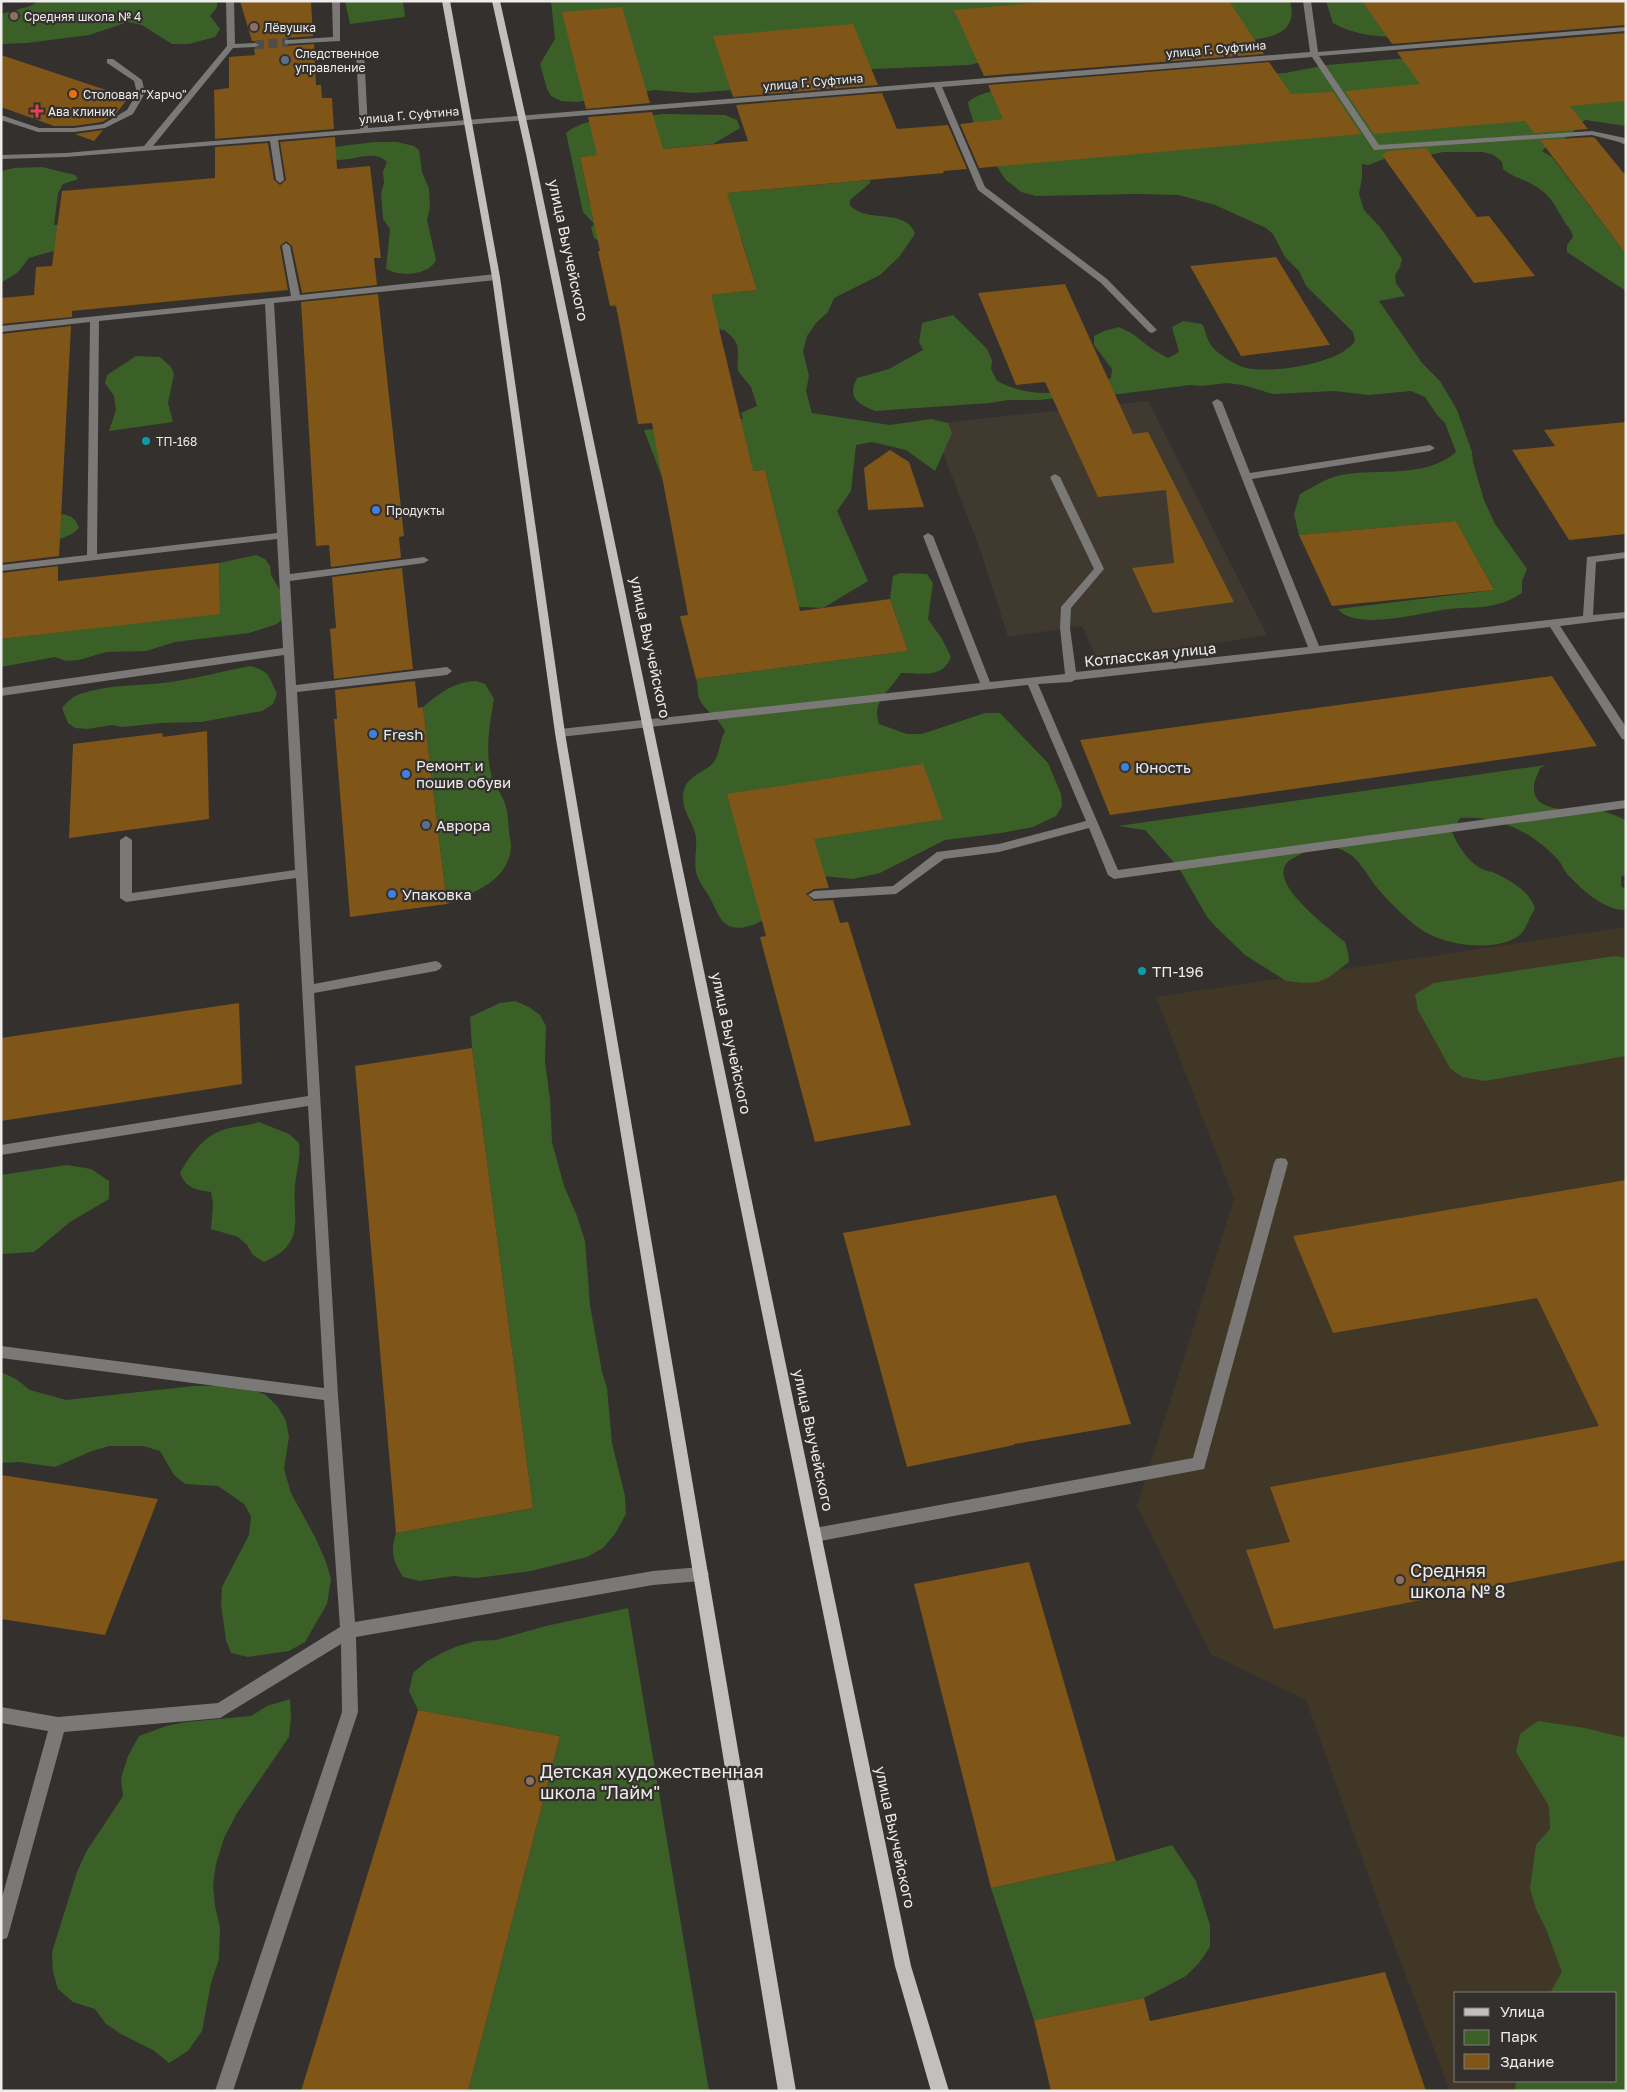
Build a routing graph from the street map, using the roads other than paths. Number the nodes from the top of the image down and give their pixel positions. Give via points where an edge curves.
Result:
1 (230, 1) edge
2 (336, 1) edge
3 (446, 1) edge
4 (496, 1) edge
5 (1307, 1) edge
6 (1626, 29) edge
7 (288, 42) tunnel mouth
8 (255, 45) tunnel mouth
9 (231, 46) junction
10 (360, 52) dead end
11 (1314, 54) junction
12 (110, 61) dead end
13 (936, 85) junction
14 (1, 117) edge
15 (522, 118) junction
16 (469, 123) junction
17 (364, 131) junction
18 (274, 138) junction
19 (1626, 143) edge
20 (146, 149) junction
21 (1, 157) edge
22 (280, 180) dead end
23 (286, 246) dead end
24 (496, 276) junction
25 (296, 297) junction
26 (269, 301) junction
27 (94, 319) junction
28 (1, 329) edge
29 (1152, 330) dead end
30 (1217, 402) dead end
31 (1430, 448) dead end
32 (1246, 476) junction
33 (1055, 478) dead end
34 (283, 535) junction
35 (928, 536) dead end
36 (1626, 555) edge
37 (92, 557) junction
38 (424, 560) dead end
39 (1, 568) edge
40 (285, 578) junction
41 (1626, 615) edge
42 (1588, 619) junction
43 (1553, 624) junction
44 (1316, 650) junction
45 (289, 652) junction
46 (447, 671) dead end
47 (1071, 678) junction
48 (1032, 682) junction
49 (987, 687) junction
50 (291, 689) junction
51 (1, 692) edge
52 (647, 724) junction
53 (560, 734) junction
54 (1626, 736) edge
55 (1626, 804) edge
56 (1093, 823) junction
57 (126, 840) dead end
58 (302, 873) junction
59 (814, 894) dead end
60 (436, 966) dead end
61 (308, 990) junction
62 (315, 1100) junction
63 (1, 1150) edge
64 (1282, 1163) dead end
65 (1, 1352) edge
66 (331, 1395) junction
67 (814, 1535) junction
68 (701, 1574) junction
69 (348, 1631) junction
70 (1, 1715) edge
71 (58, 1725) junction
72 (1, 1932) edge
73 (224, 2091) edge
74 (787, 2091) edge
75 (940, 2091) edge

1 - 9 street
2 - 7 street via 337,39
3 - 16 main road
4 - 15 main road, улица Выучейского
5 - 11 street
6 - 11 street, улица Г. Суфтина
8 - 9 street
9 - 20 street
10 - 17 street
11 - 13 street, улица Г. Суфтина
11 - 19 street via 1377,148 1592,133
12 - 14 street via 138,80 141,93 130,112 105,126 38,130
13 - 15 street, улица Г. Суфтина
13 - 29 street via 981,188 1104,281
15 - 16 street, улица Г. Суфтина
15 - 52 main road, улица Выучейского
16 - 17 street, улица Г. Суфтина
16 - 24 main road
17 - 18 street, улица Г. Суфтина
18 - 20 street, улица Г. Суфтина
18 - 22 street
20 - 21 street, улица Г. Суфтина
23 - 25 street
24 - 25 street
24 - 53 main road
25 - 26 street
26 - 27 street
26 - 34 street
27 - 28 street
27 - 37 street
30 - 32 street
31 - 32 street
32 - 44 street
33 - 47 street via 1099,569 1066,607
34 - 37 street
34 - 40 street
35 - 49 street
36 - 42 street via 1591,559
37 - 39 street
38 - 40 street
40 - 45 street
41 - 42 street, Котласская улица
42 - 43 street, Котласская улица
43 - 44 street, Котласская улица
43 - 54 street
44 - 47 street, Котласская улица
45 - 50 street
45 - 51 street
46 - 50 street
47 - 48 street, Котласская улица
48 - 49 street, Котласская улица
48 - 56 street
49 - 52 street, Котласская улица
50 - 58 street
52 - 53 street, Котласская улица
52 - 67 main road, улица Выучейского
53 - 68 main road
55 - 56 street via 1114,875
56 - 59 street via 999,848 941,855 896,890
57 - 58 street via 126,898
58 - 61 street
60 - 61 street
61 - 62 street
62 - 63 street
62 - 66 street
64 - 67 street via 1199,1464
65 - 66 street
66 - 69 street
67 - 75 main road, улица Выучейского via 903,1966
68 - 69 street via 653,1578
68 - 74 main road
69 - 71 street via 220,1710
69 - 73 street via 350,1712
70 - 71 street
71 - 72 street

